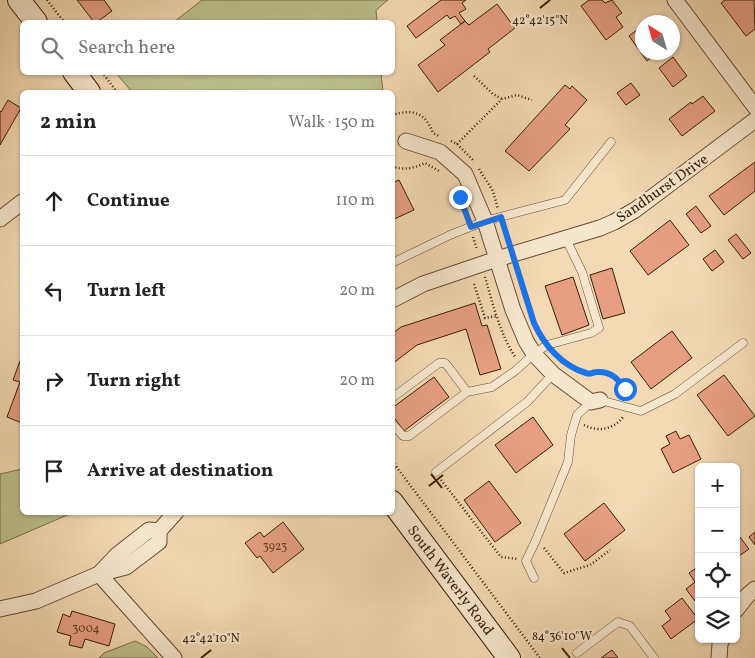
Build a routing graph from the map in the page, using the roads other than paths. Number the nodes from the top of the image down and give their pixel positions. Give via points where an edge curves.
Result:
1 (20, 0) edge
2 (675, 0) edge
3 (35, 20) edge
4 (76, 75) edge
5 (88, 90) edge
6 (755, 107) edge
7 (755, 120) edge
8 (406, 141) dead end
9 (611, 142) dead end
10 (20, 204) edge
11 (0, 219) edge
12 (486, 221) junction
13 (566, 239) junction
14 (497, 259) junction
15 (395, 262) edge
16 (395, 298) edge
17 (742, 343) dead end
18 (534, 354) junction
19 (553, 374) junction
20 (467, 392) junction
21 (395, 396) edge
22 (595, 401) junction
23 (395, 427) edge
24 (436, 472) road end
25 (395, 506) edge
26 (173, 515) edge
27 (99, 574) junction
28 (534, 578) dead end
29 (755, 590) edge
30 (740, 605) edge
31 (0, 609) edge
32 (720, 643) edge
33 (577, 653) dead end
34 (174, 658) edge
35 (509, 658) edge
36 (654, 658) edge
37 (719, 658) edge

1 - 3 main road
2 - 6 street
4 - 5 main road
7 - 13 street, Sandhurst Drive via 628,214 600,228
8 - 12 street via 440,152 465,174
9 - 12 lane via 566,200
10 - 11 street
12 - 14 street
12 - 15 lane
13 - 14 street, Sandhurst Drive
13 - 18 lane via 582,272 599,328 547,345
14 - 16 street, Sandhurst Drive via 422,284
14 - 18 street via 513,310
17 - 22 lane via 675,394 641,411
18 - 19 street
18 - 20 lane via 492,387
19 - 22 street
19 - 24 lane via 527,402
20 - 21 lane via 445,363
20 - 23 lane via 409,436 402,436
22 - 28 lane via 576,417 568,462 526,561
25 - 35 main road, South Waverly Road
26 - 27 street via 159,531 159,542 117,555
27 - 31 street via 36,601
27 - 34 street
29 - 30 street
32 - 37 street
33 - 36 lane via 618,622 630,626

